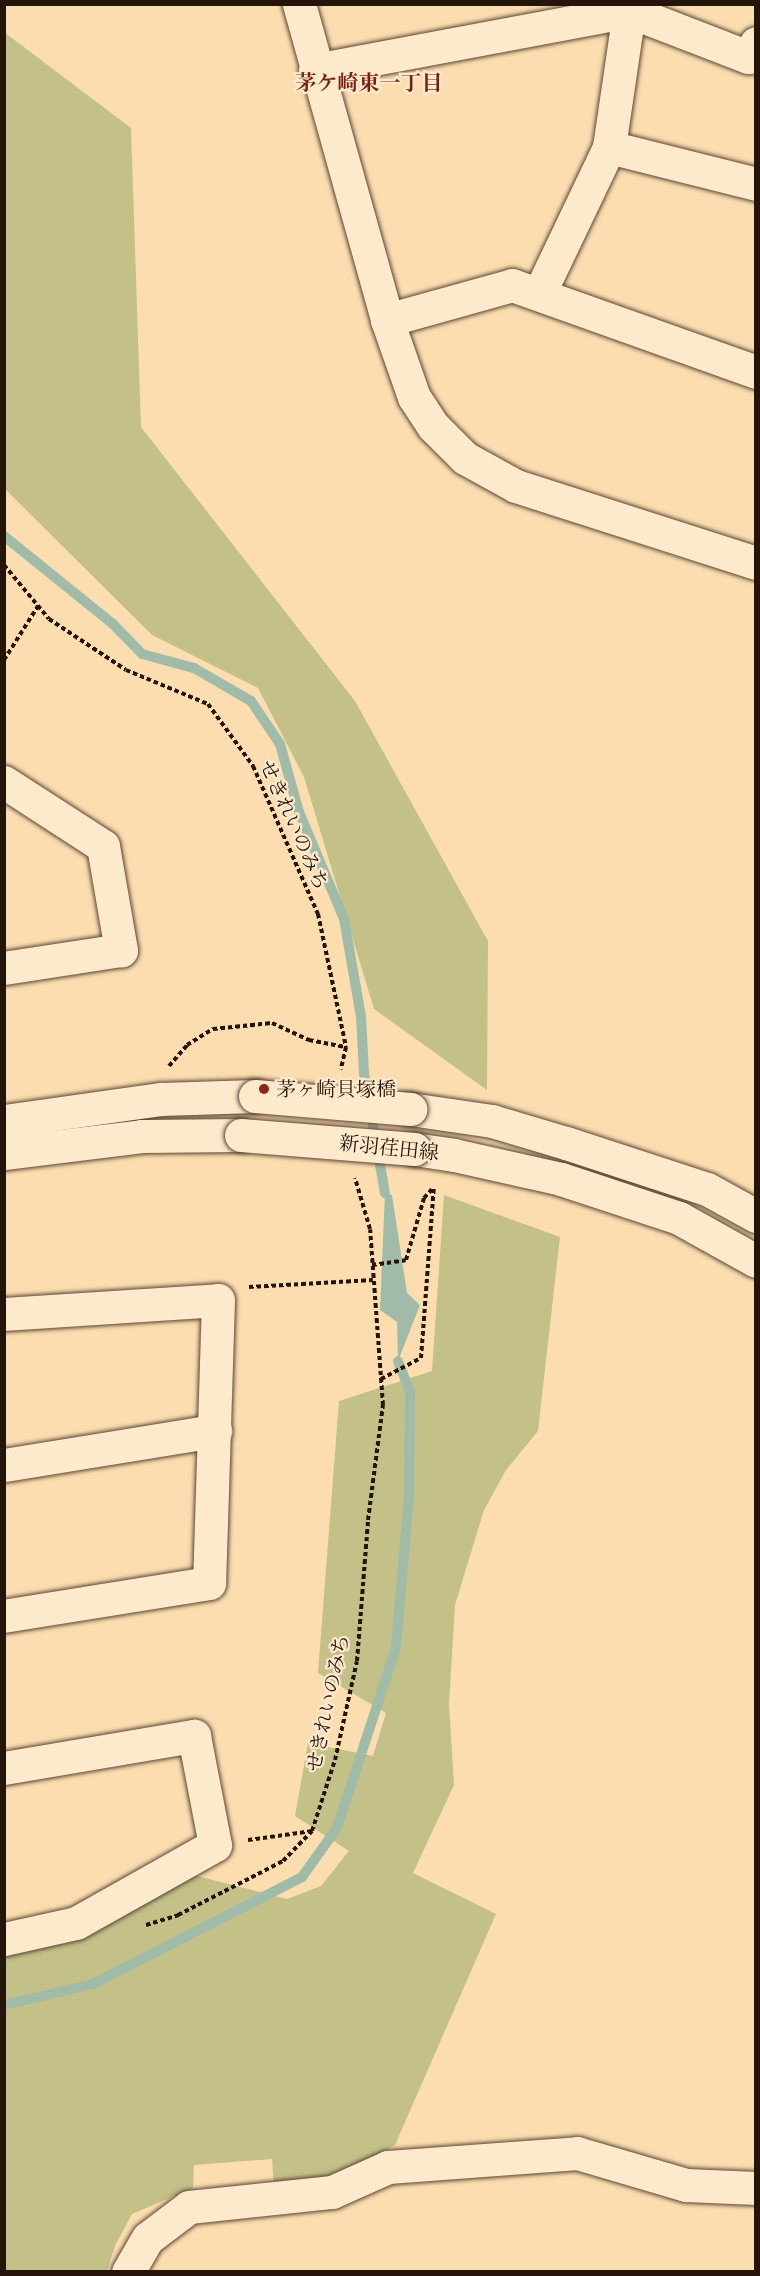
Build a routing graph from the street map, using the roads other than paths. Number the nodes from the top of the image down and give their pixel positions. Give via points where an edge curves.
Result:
1 (299, 4) edge
2 (629, 11) junction
3 (756, 44) edge
4 (315, 70) junction
5 (609, 147) junction
6 (756, 184) edge
7 (539, 294) junction
8 (387, 320) junction
9 (756, 372) edge
10 (756, 563) edge
11 (4, 782) edge
12 (4, 968) edge
13 (4, 1121) edge
14 (4, 1153) edge
15 (756, 1216) edge
16 (756, 1261) edge
17 (4, 1314) edge
18 (215, 1431) junction
19 (4, 1466) edge
20 (4, 1616) edge
21 (4, 1768) edge
22 (4, 1939) edge
23 (756, 2188) edge
24 (128, 2271) edge

1 - 4 street
2 - 3 street via 748,57
2 - 4 street
2 - 5 street
4 - 8 street
5 - 6 street
5 - 7 street
7 - 8 street via 512,285
7 - 9 street
8 - 10 street via 414,397 433,426 465,458 516,486
11 - 12 street via 103,846 121,950
13 - 15 street, 新羽荏田線, bridge via 161,1099 255,1096 410,1110 492,1122 566,1143 707,1189
14 - 16 street, 新羽荏田線, bridge via 142,1136 241,1135 414,1149 571,1183 679,1218
17 - 18 street via 218,1300
18 - 19 street
18 - 20 street via 209,1583
21 - 22 street via 194,1736 215,1845 76,1923
23 - 24 street via 686,2185 577,2153 388,2167 332,2192 189,2207 148,2238

